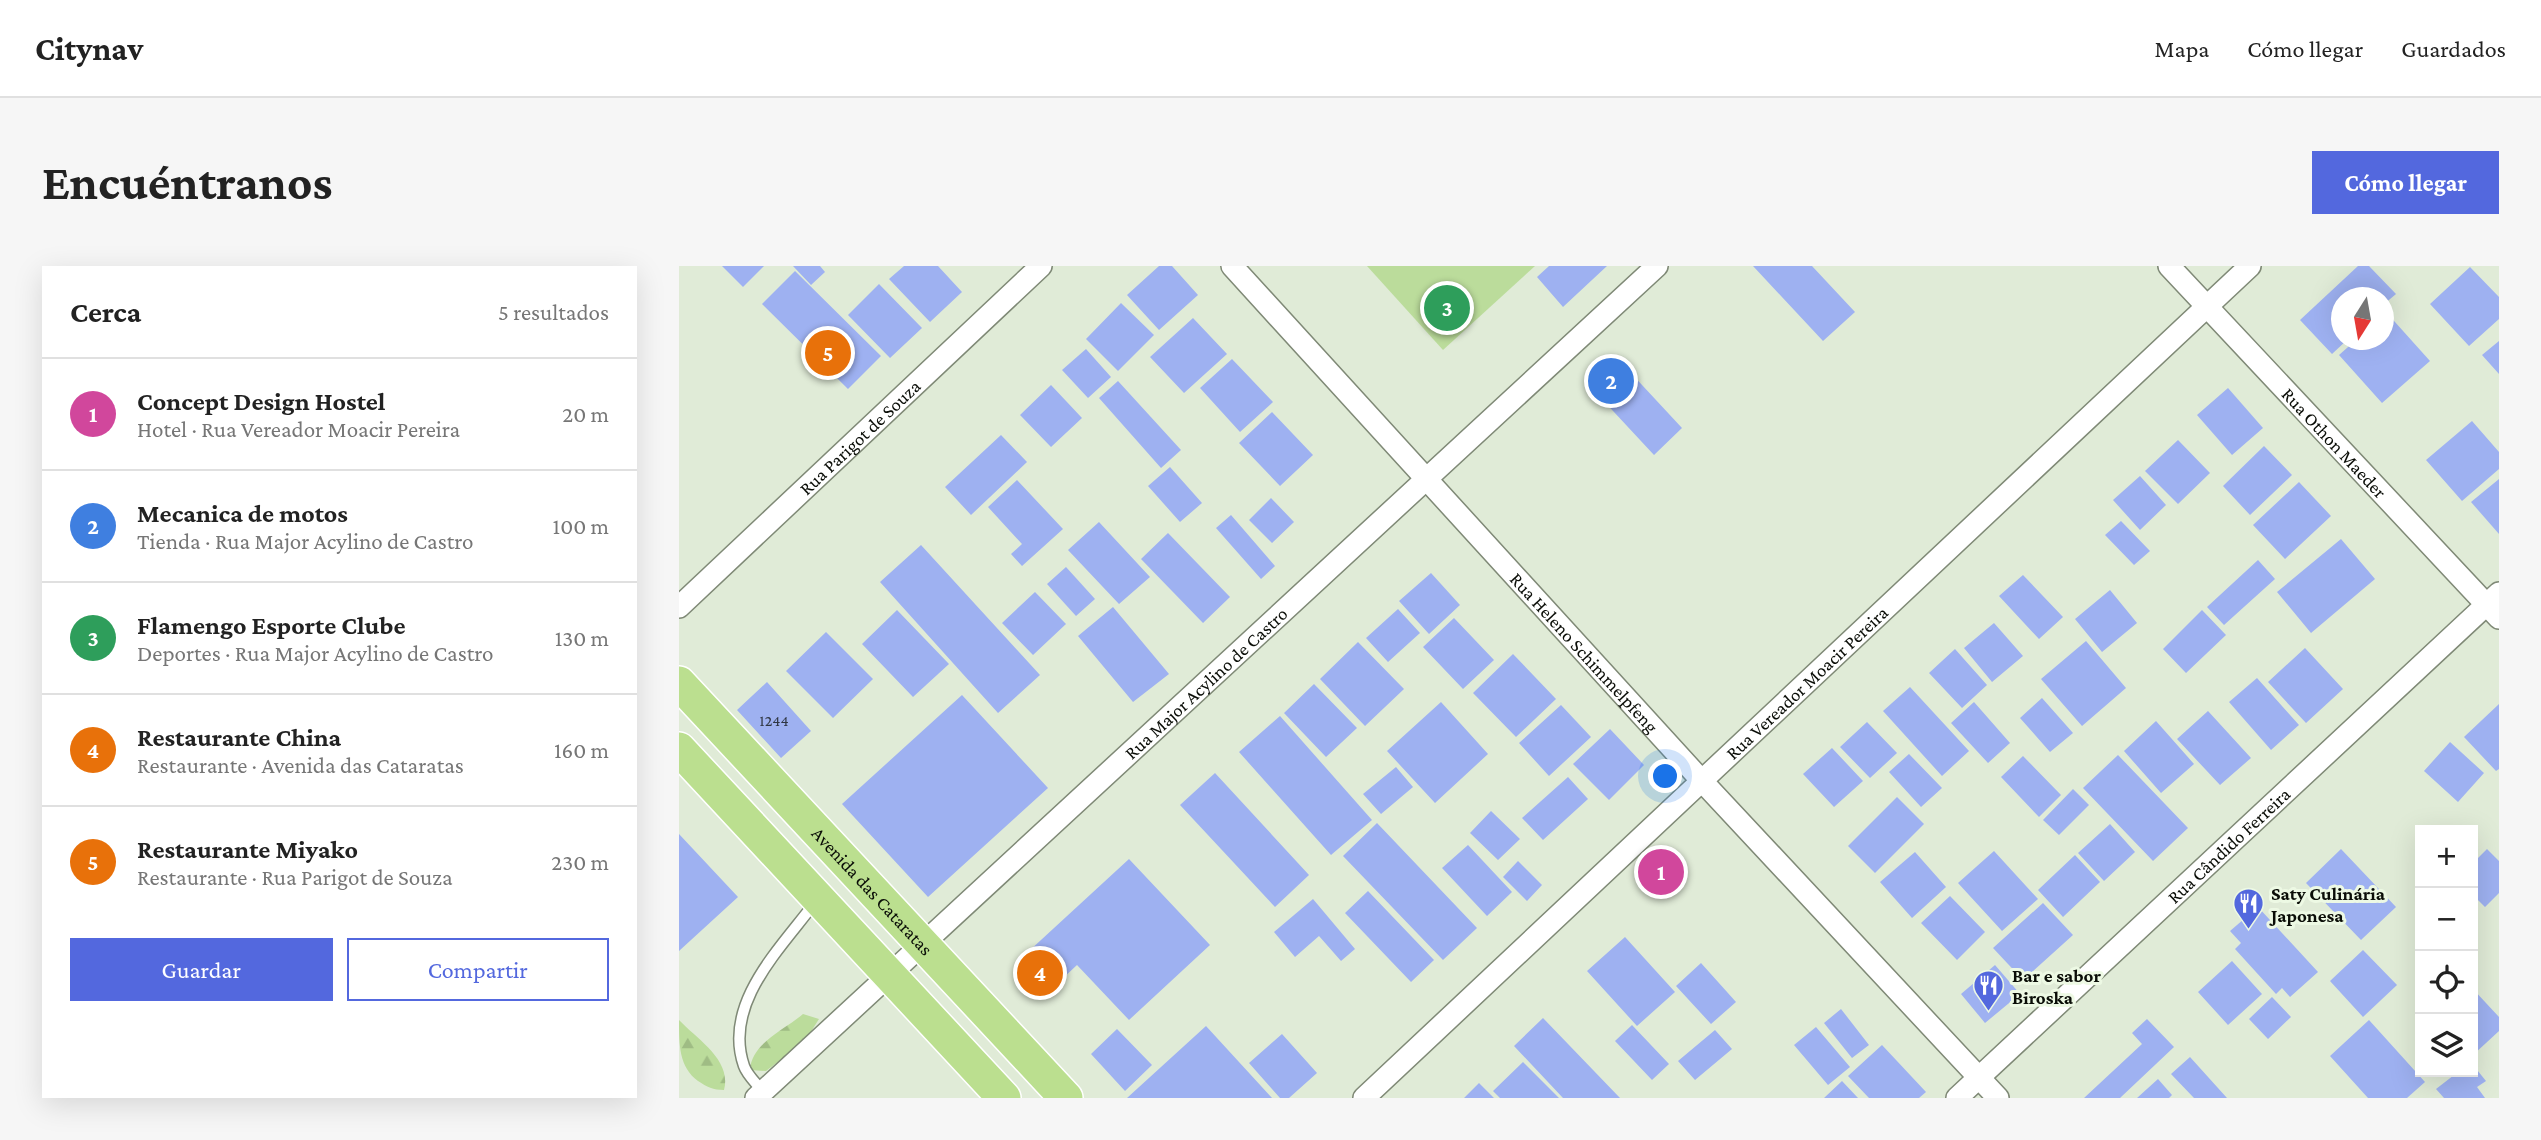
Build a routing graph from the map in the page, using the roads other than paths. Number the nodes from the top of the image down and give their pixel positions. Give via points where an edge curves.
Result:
1 (1041, 266) edge
2 (1232, 266) edge
3 (1657, 266) edge
4 (2169, 266) edge
5 (2250, 266) edge
6 (2204, 306) junction
7 (1424, 480) junction
8 (2495, 605) edge
9 (679, 607) edge
10 (679, 683) edge
11 (679, 750) edge
12 (1701, 780) junction
13 (818, 899) junction
14 (922, 943) junction
15 (889, 975) junction
16 (1979, 1077) junction
17 (760, 1095) edge
18 (1004, 1098) edge
19 (1066, 1098) edge
20 (1364, 1098) edge
21 (1957, 1098) edge
22 (1998, 1098) edge

1 - 9 street, Rua Parigot de Souza
2 - 7 street, Rua Heleno Schimmelpfeng
3 - 7 street, Rua Major Acylino de Castro
4 - 6 street, Rua Othon Maeder
5 - 6 street, Rua Vereador Moacir Pereira
6 - 8 street, Rua Othon Maeder
6 - 12 street, Rua Vereador Moacir Pereira
7 - 12 street, Rua Heleno Schimmelpfeng
7 - 14 street, Rua Major Acylino de Castro
8 - 16 street, Rua Cândido Ferreira
10 - 14 main road, Avenida das Cataratas
11 - 13 main road
12 - 16 street, Rua Heleno Schimmelpfeng
12 - 20 street, Rua Vereador Moacir Pereira
13 - 15 main road
13 - 17 lane via 754,985 742,1013 739,1042 745,1068
14 - 15 street, Rua Major Acylino de Castro
14 - 19 main road, Avenida das Cataratas
15 - 17 street, Rua Major Acylino de Castro
15 - 18 main road
16 - 21 street, Rua Cândido Ferreira
16 - 22 street, Rua Heleno Schimmelpfeng

